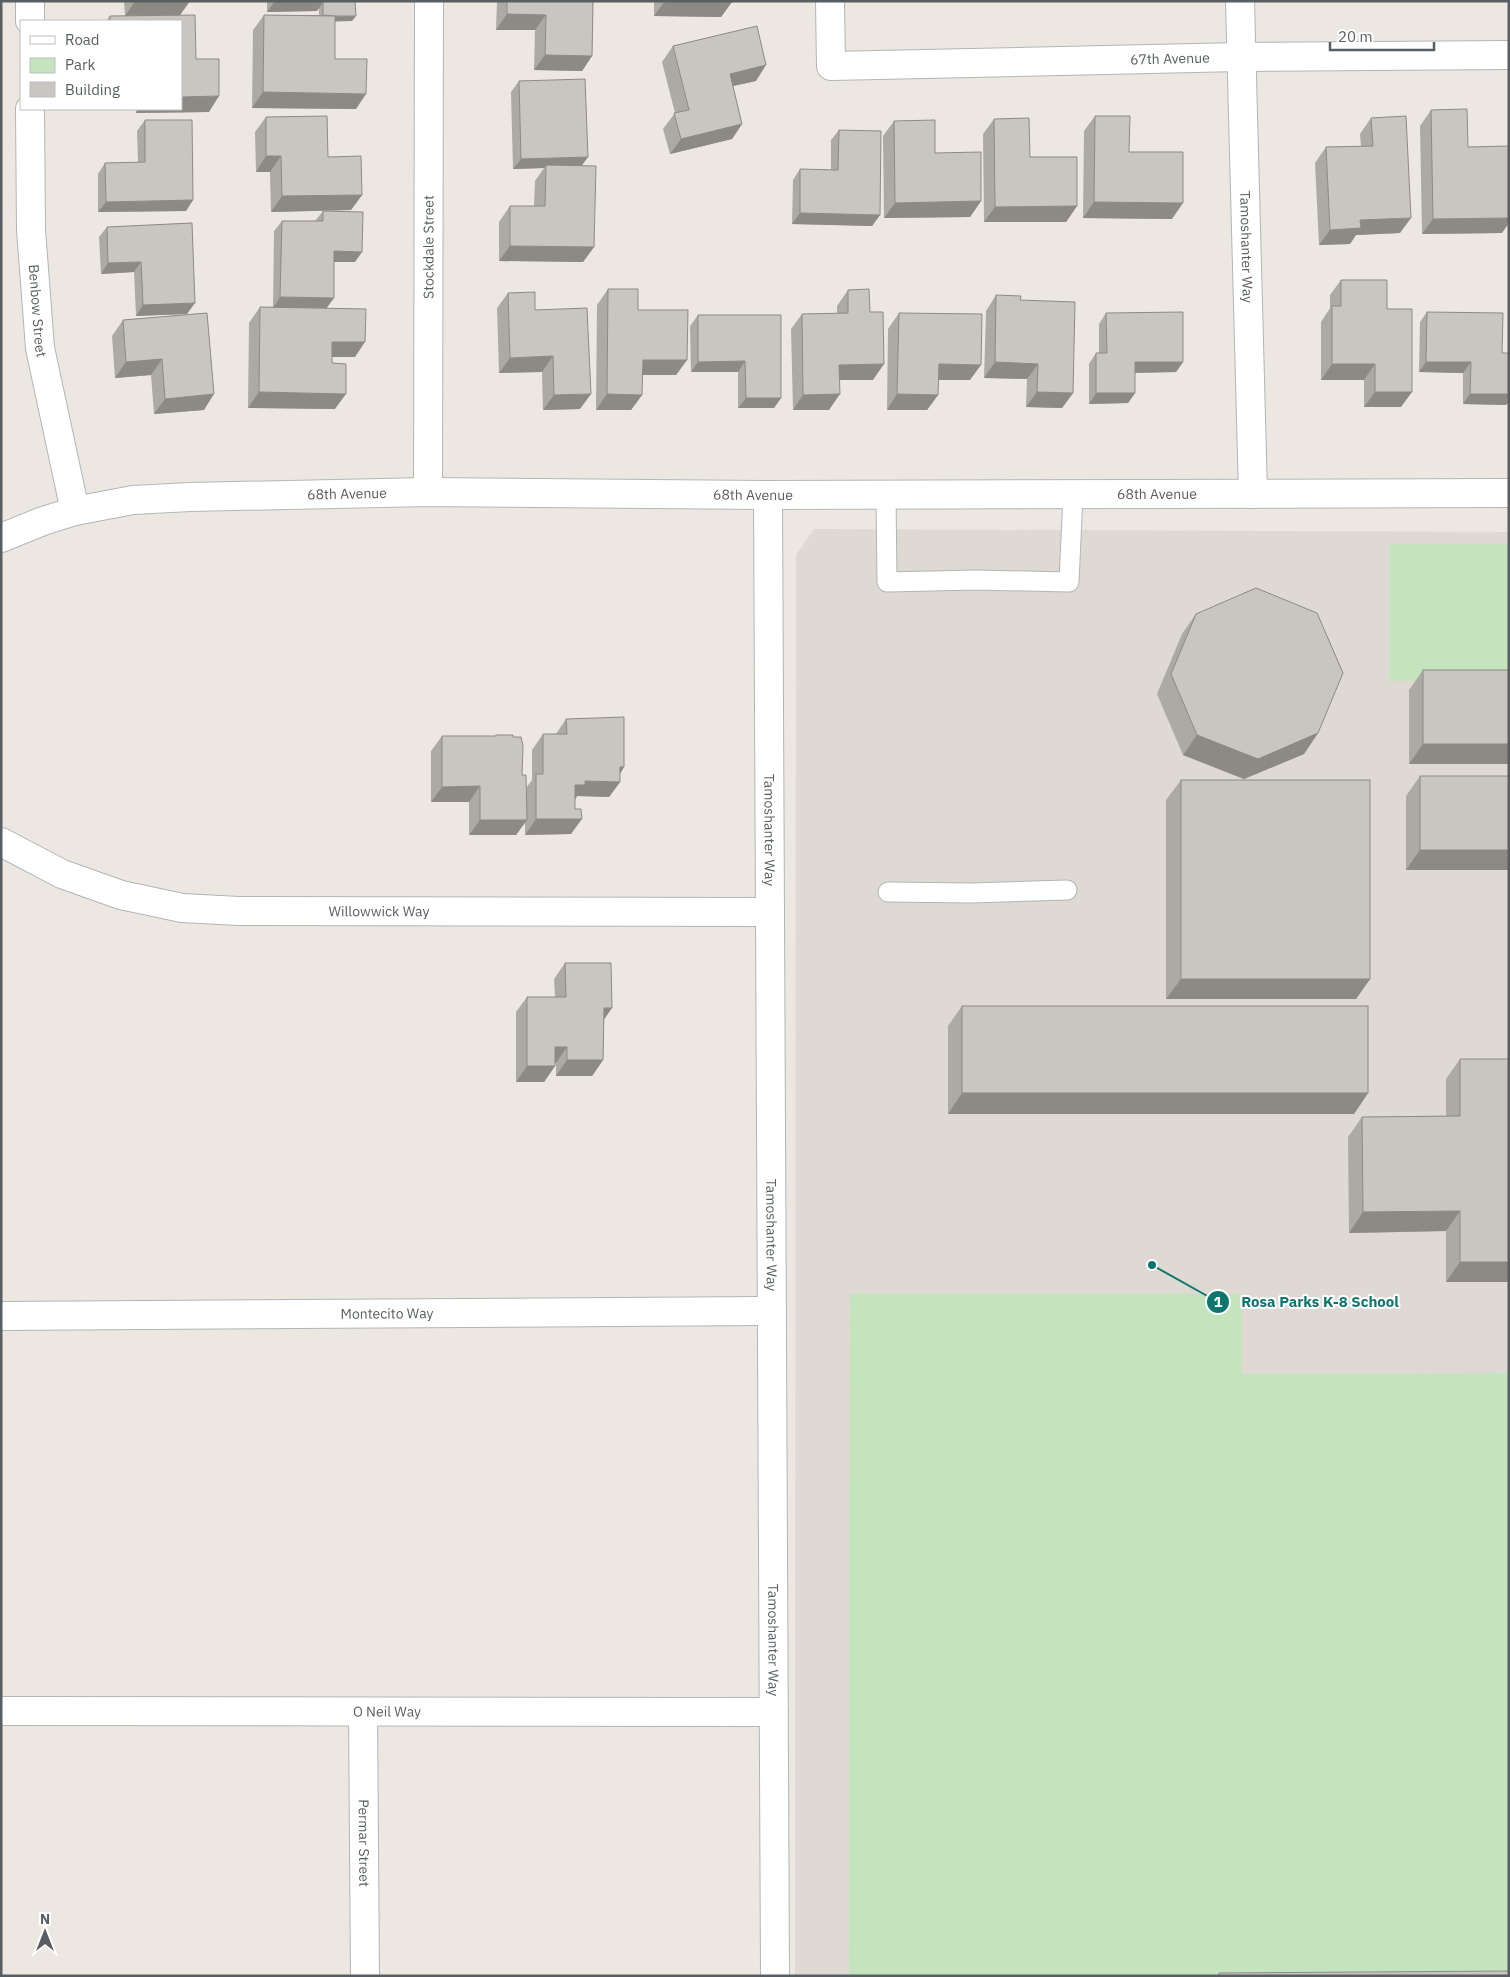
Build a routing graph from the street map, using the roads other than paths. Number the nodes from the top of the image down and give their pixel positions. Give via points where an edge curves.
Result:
1 (30, 1) edge
2 (429, 1) edge
3 (830, 1) edge
4 (1240, 1) edge
5 (30, 20) edge
6 (1509, 55) edge
7 (1240, 56) junction
8 (30, 110) edge
9 (428, 492) junction
10 (1509, 493) edge
11 (1253, 494) junction
12 (768, 495) junction
13 (886, 495) junction
14 (1073, 495) junction
15 (75, 511) junction
16 (1, 538) edge
17 (1, 842) edge
18 (1067, 890) dead end
19 (888, 892) dead end
20 (770, 912) junction
21 (772, 1311) junction
22 (1, 1316) edge
23 (1, 1711) edge
24 (363, 1712) junction
25 (774, 1712) junction
26 (365, 1976) edge
27 (775, 1976) edge

1 - 5 street
2 - 9 street, Stockdale Street
3 - 7 street, 67th Avenue via 830,66
4 - 7 street, Tamoshanter Way
6 - 7 street, 67th Avenue
7 - 11 street, Tamoshanter Way
8 - 15 street, Benbow Street via 30,230 40,348
9 - 12 street, 68th Avenue
9 - 15 street, 68th Avenue via 133,500
10 - 11 street, 68th Avenue
11 - 14 street, 68th Avenue
12 - 13 street, 68th Avenue
12 - 20 street, Tamoshanter Way
13 - 14 street, 68th Avenue
13 - 14 lane via 887,582 1069,582
15 - 16 street, 68th Avenue
17 - 20 street, Willowwick Way via 62,874 121,895 182,908 239,911
18 - 19 lane
20 - 21 street, Tamoshanter Way
21 - 22 street, Montecito Way
21 - 25 street, Tamoshanter Way
23 - 24 street, O Neil Way
24 - 25 street, O Neil Way
24 - 26 street, Permar Street
25 - 27 street, Tamoshanter Way

